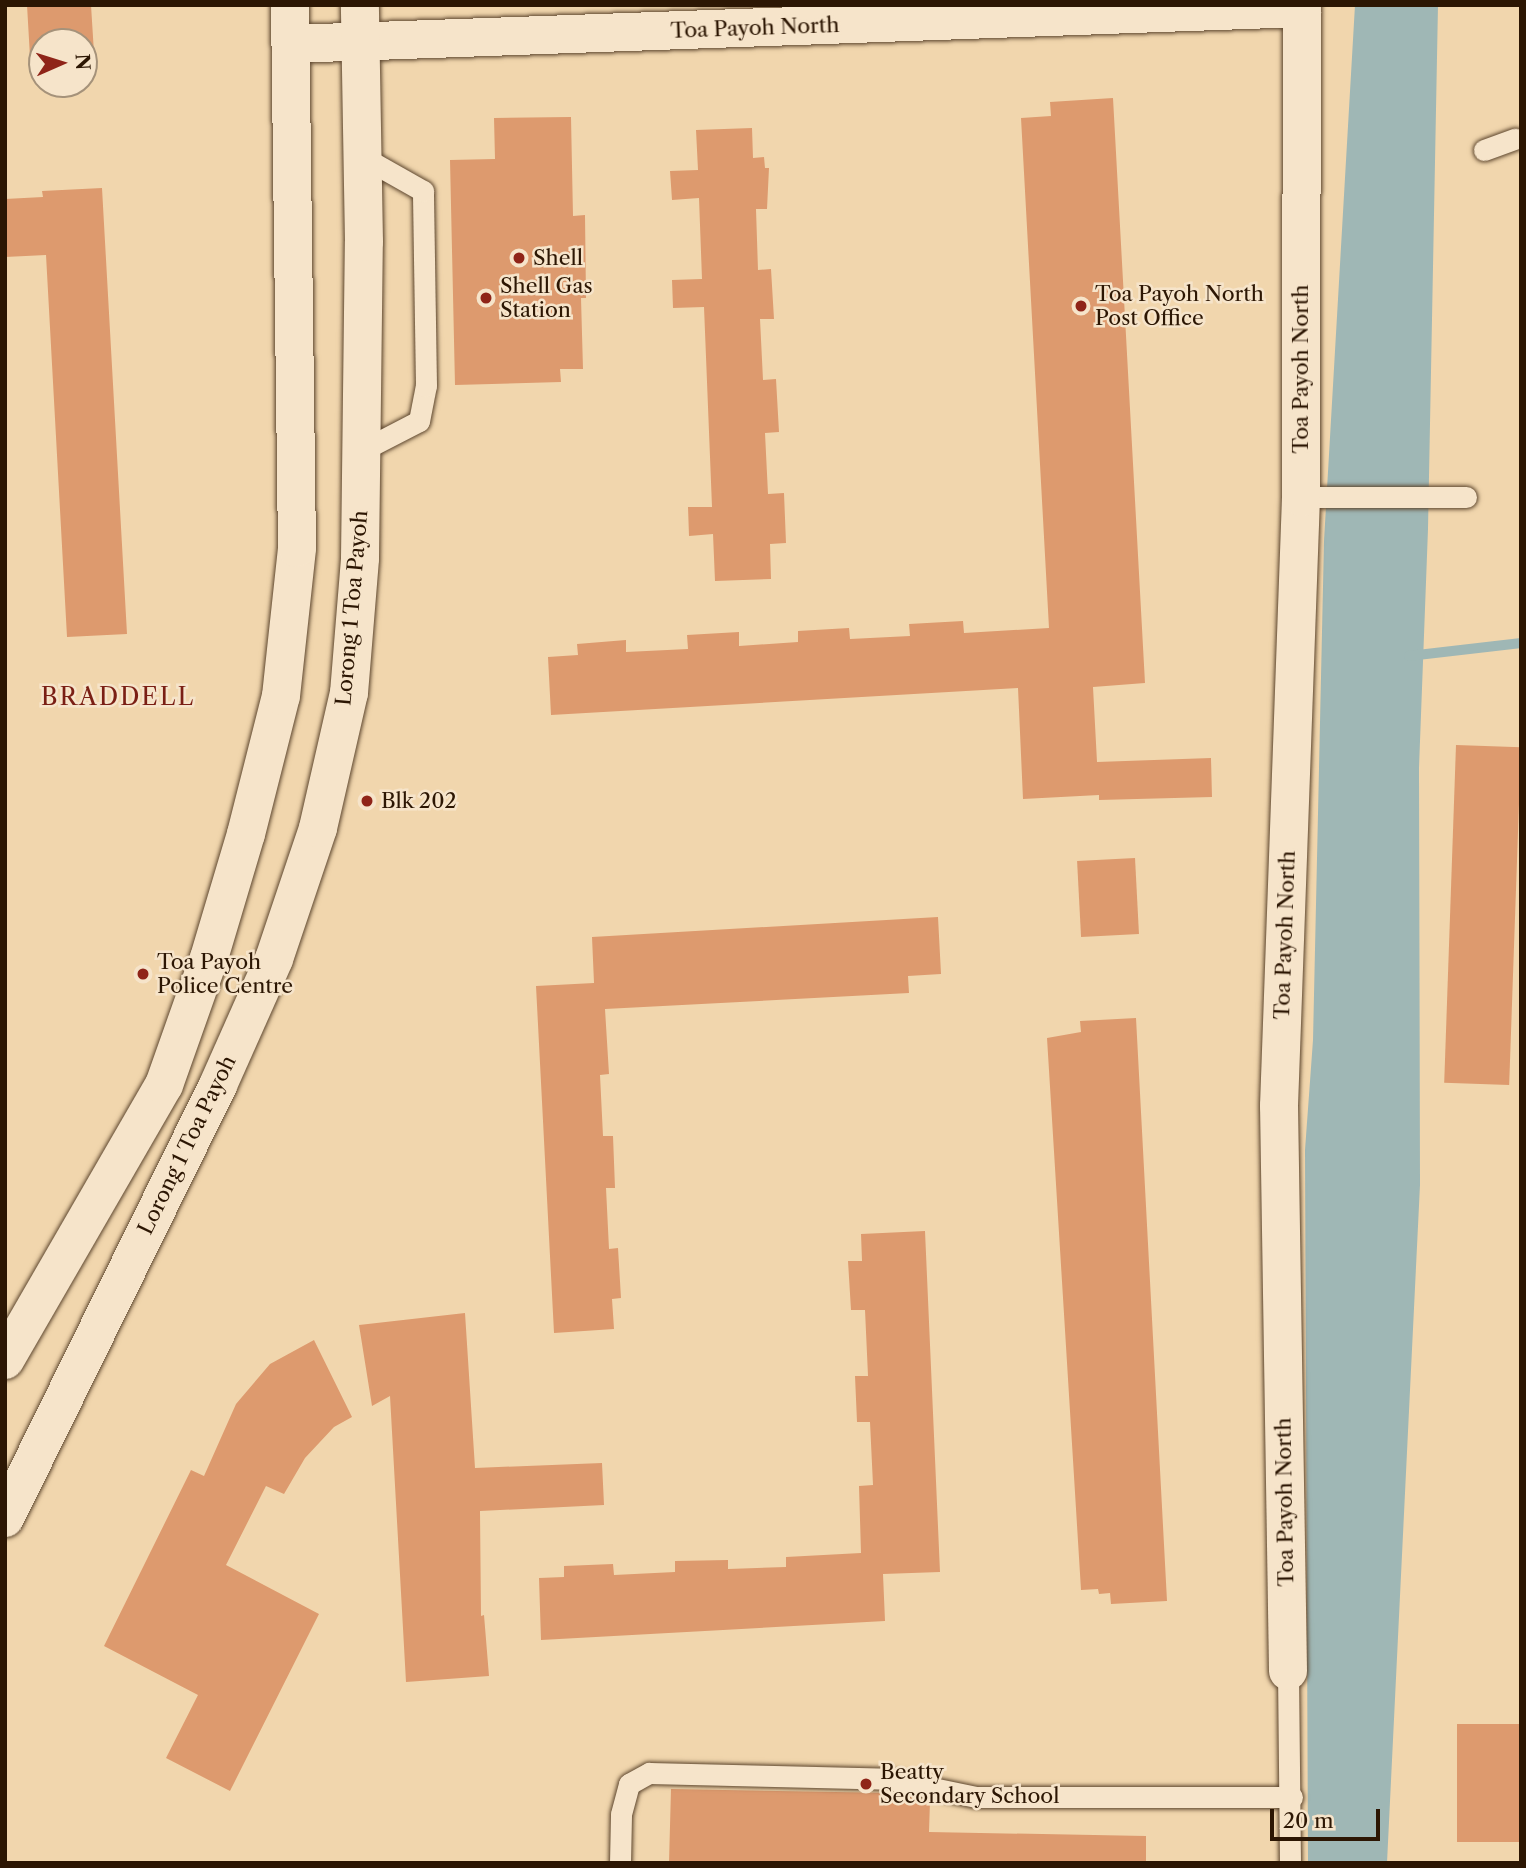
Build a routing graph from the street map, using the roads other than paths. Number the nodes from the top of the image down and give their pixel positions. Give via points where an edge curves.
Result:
1 (289, 5) edge
2 (1302, 7) edge
3 (361, 23) edge
4 (291, 44) junction
5 (1515, 139) dead end
6 (1484, 150) dead end
7 (363, 157) junction
8 (361, 451) junction
9 (1312, 496) junction
10 (1466, 497) dead end
11 (5, 1360) edge
12 (5, 1518) edge
13 (1288, 1671) joint
14 (1292, 1797) junction
15 (620, 1863) edge
16 (1290, 1863) edge

1 - 4 main road
2 - 3 main road, Toa Payoh North
2 - 9 main road, Toa Payoh North
3 - 4 main road, Toa Payoh North
3 - 7 main road, Lorong 1 Toa Payoh
4 - 11 main road via 297,548 281,695 209,958 164,1085
5 - 6 lane
7 - 8 main road, Lorong 1 Toa Payoh
7 - 8 lane via 423,191 426,386 419,421
8 - 12 main road, Lorong 1 Toa Payoh via 360,558 349,693 318,828 292,906 274,959 218,1085
9 - 10 lane
9 - 13 main road, Toa Payoh North via 1279,1106
13 - 14 lane, Toa Payoh North
14 - 15 lane via 976,1797 889,1779 649,1773 629,1784 621,1814
14 - 16 lane, Toa Payoh North

